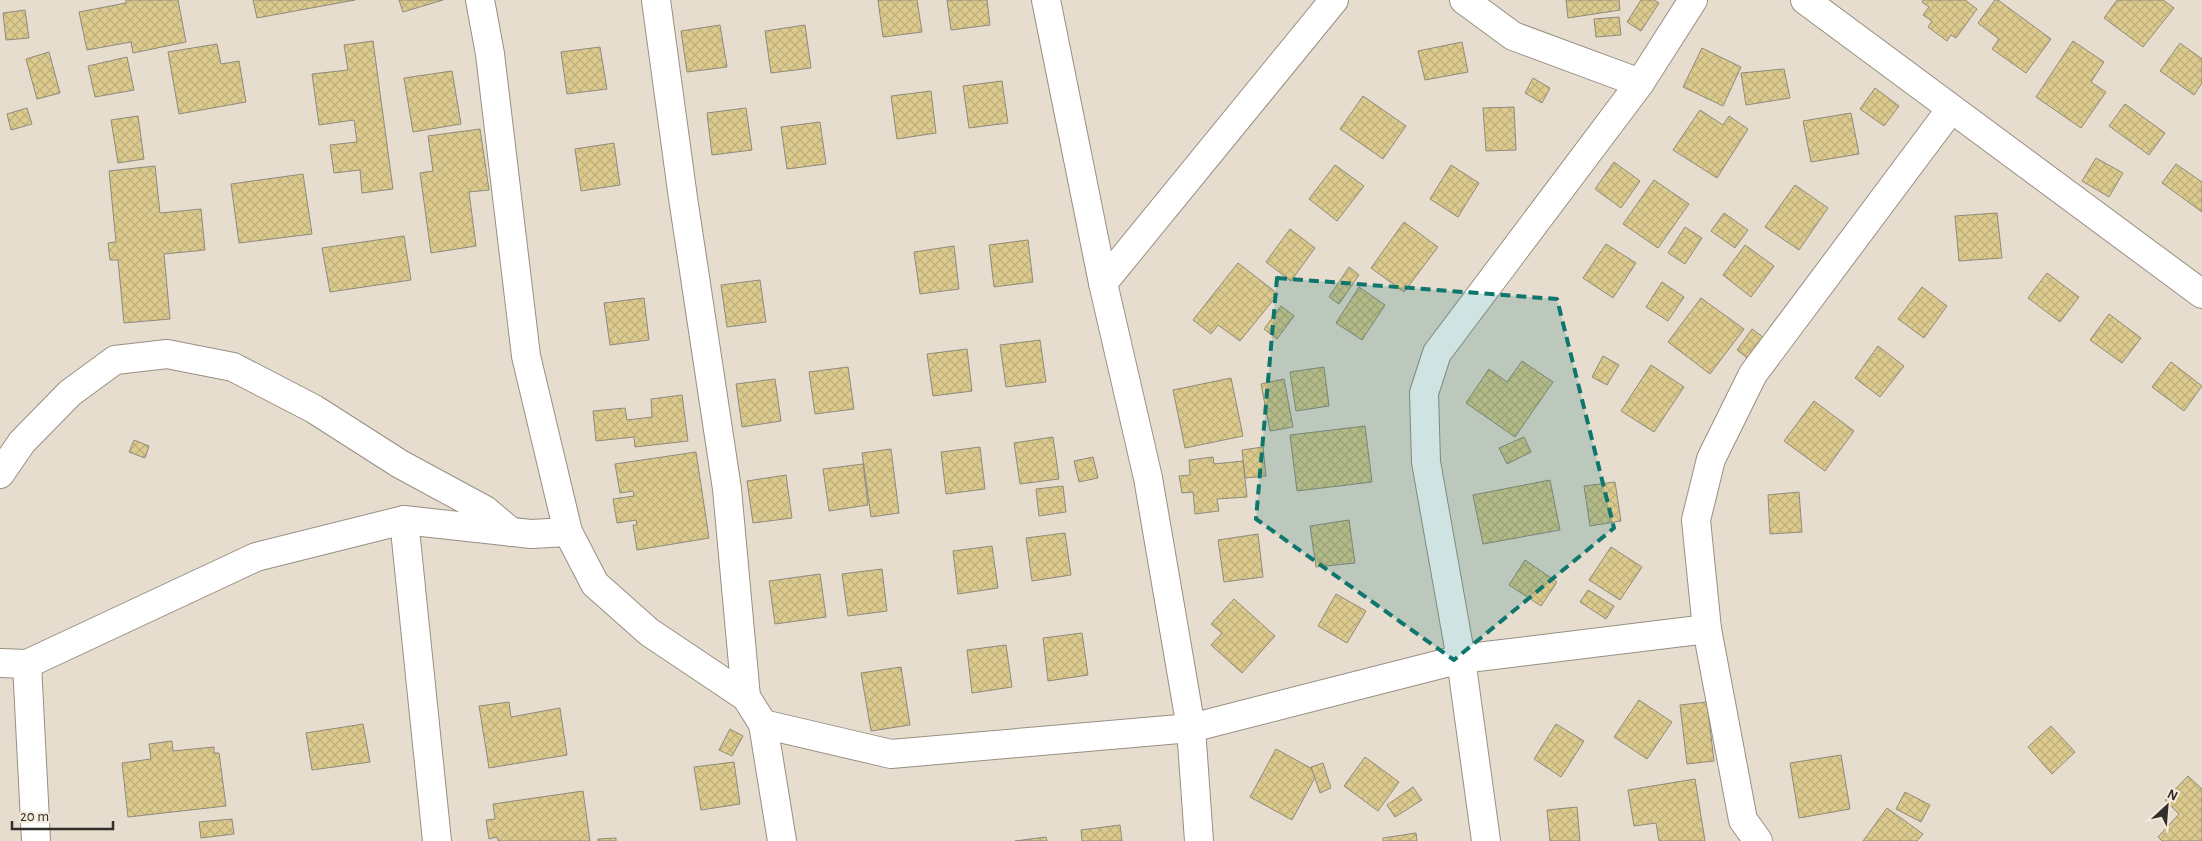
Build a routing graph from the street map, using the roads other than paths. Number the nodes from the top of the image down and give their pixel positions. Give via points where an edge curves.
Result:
1 (480, 0) edge
2 (656, 0) edge
3 (1046, 0) edge
4 (1334, 0) edge
5 (1464, 0) edge
6 (1693, 0) edge
7 (1805, 0) edge
8 (1640, 83) junction
9 (1951, 109) junction
10 (1103, 282) junction
11 (2202, 294) edge
12 (0, 474) edge
13 (404, 520) junction
14 (511, 532) junction
15 (568, 532) junction
16 (1707, 629) junction
17 (1461, 659) junction
18 (0, 663) edge
19 (27, 664) junction
20 (746, 697) junction
21 (763, 724) junction
22 (1191, 728) junction
23 (36, 841) edge
24 (437, 841) edge
25 (782, 841) edge
26 (1199, 841) edge
27 (1486, 841) edge
28 (1758, 841) edge

1 - 15 street via 490,54 526,356
2 - 20 street via 727,489
3 - 10 street
4 - 10 street
5 - 8 street via 1512,36
6 - 8 street
7 - 9 street
8 - 17 street via 1437,354 1424,393 1426,462
9 - 11 street
9 - 16 street via 1753,374 1711,459 1696,520
10 - 22 street via 1148,478
12 - 14 street via 22,442 70,393 115,360 167,354 233,367 314,409 400,464 485,510
13 - 14 street
13 - 19 street via 256,558
13 - 24 street
14 - 15 street
15 - 20 street via 595,584 649,632
16 - 17 street
16 - 28 street via 1743,820
17 - 22 street
17 - 27 street
18 - 19 street
19 - 23 street
20 - 21 street
21 - 22 street via 891,754
21 - 25 street
22 - 26 street

